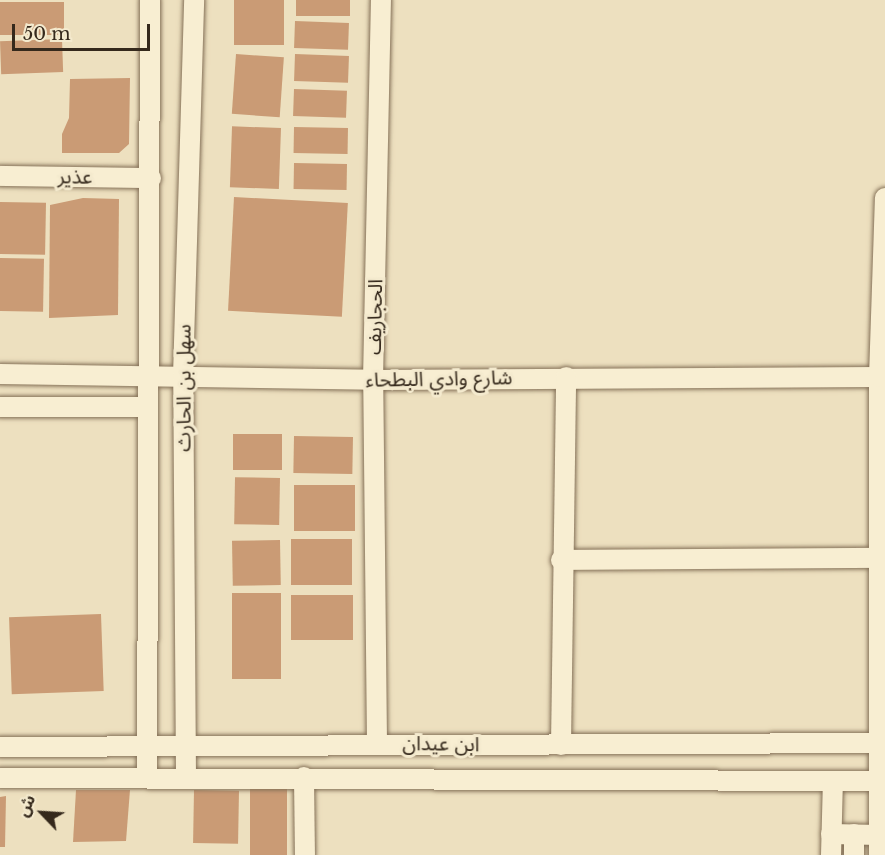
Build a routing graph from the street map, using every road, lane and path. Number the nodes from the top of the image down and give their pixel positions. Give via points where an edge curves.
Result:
1 (150, 0) edge
2 (194, 0) edge
3 (381, 0) edge
4 (0, 176) edge
5 (151, 178) junction
6 (885, 198) edge
7 (885, 270) edge
8 (0, 374) edge
9 (148, 376) junction
10 (183, 376) junction
11 (566, 377) junction
12 (879, 377) junction
13 (373, 380) junction
14 (0, 407) edge
15 (148, 407) junction
16 (880, 558) junction
17 (561, 560) junction
18 (187, 743) junction
19 (377, 743) junction
20 (881, 743) junction
21 (145, 744) junction
22 (561, 746) junction
23 (0, 747) edge
24 (147, 776) junction
25 (186, 776) junction
26 (304, 777) junction
27 (0, 778) edge
28 (833, 781) junction
29 (881, 782) junction
30 (831, 834) junction
31 (854, 834) junction
32 (879, 835) junction
33 (305, 855) edge
34 (831, 855) edge
35 (854, 855) edge
36 (879, 855) edge

1 - 5 street, سهل بن الحارث
2 - 10 street, سهل بن الحارث
3 - 13 street, الحجاريف
4 - 5 street, عذير
5 - 9 street, سهل بن الحارث
6 - 7 street
7 - 12 street
8 - 9 street, شارع وادي البطحاء
9 - 10 street, شارع وادي البطحاء
9 - 15 street, سهل بن الحارث
10 - 13 street, شارع وادي البطحاء
10 - 18 street, سهل بن الحارث
11 - 12 street, شارع وادي البطحاء
11 - 13 street, شارع وادي البطحاء
11 - 17 street
12 - 16 street
13 - 19 street, الحجاريف
14 - 15 street
15 - 21 street, سهل بن الحارث
16 - 17 street
16 - 20 street
17 - 22 street
18 - 19 street, ابن عيدان
18 - 21 street, ابن عيدان
18 - 25 street, سهل بن الحارث
19 - 22 street, ابن عيدان
20 - 22 street, ابن عيدان
20 - 29 street
21 - 23 street, ابن عيدان
21 - 24 street, سهل بن الحارث
24 - 25 street, ابن عيدان
24 - 27 street, ابن عيدان
25 - 26 street, ابن عيدان
26 - 28 street, ابن عيدان
26 - 33 street
28 - 29 street, ابن عيدان
28 - 30 street
29 - 32 street
30 - 31 street
30 - 34 street
31 - 32 street
31 - 35 street
32 - 36 street

